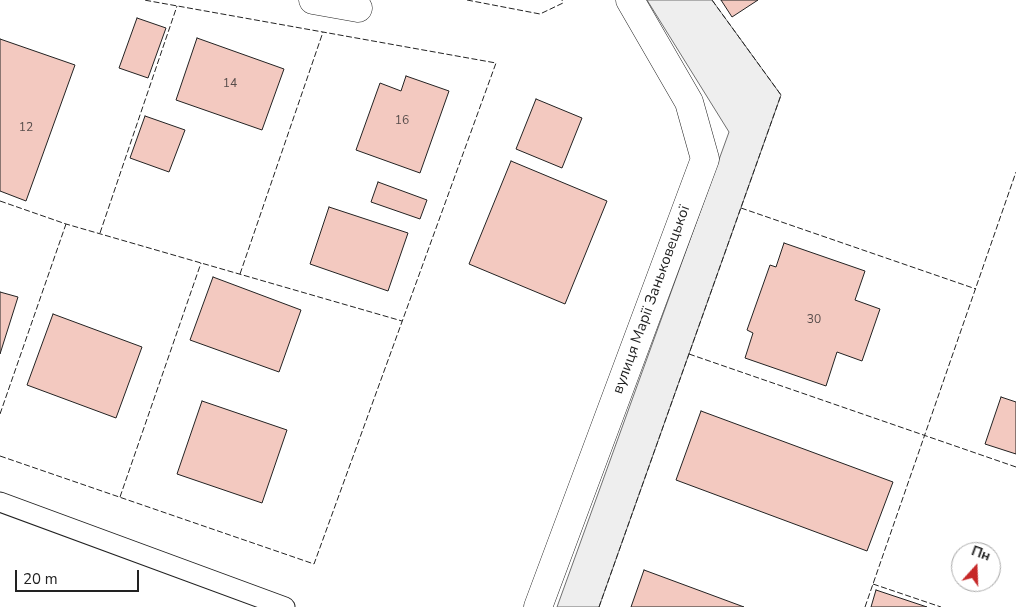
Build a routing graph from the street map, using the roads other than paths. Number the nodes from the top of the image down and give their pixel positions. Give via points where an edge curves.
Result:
1 (313, 0) edge
2 (630, 0) edge
3 (358, 8) dead end
4 (0, 502) edge
5 (285, 607) edge
6 (538, 607) edge

1 - 3 street
2 - 6 street, вулиця Марії Заньковецької via 689,102 705,159
4 - 5 lane

